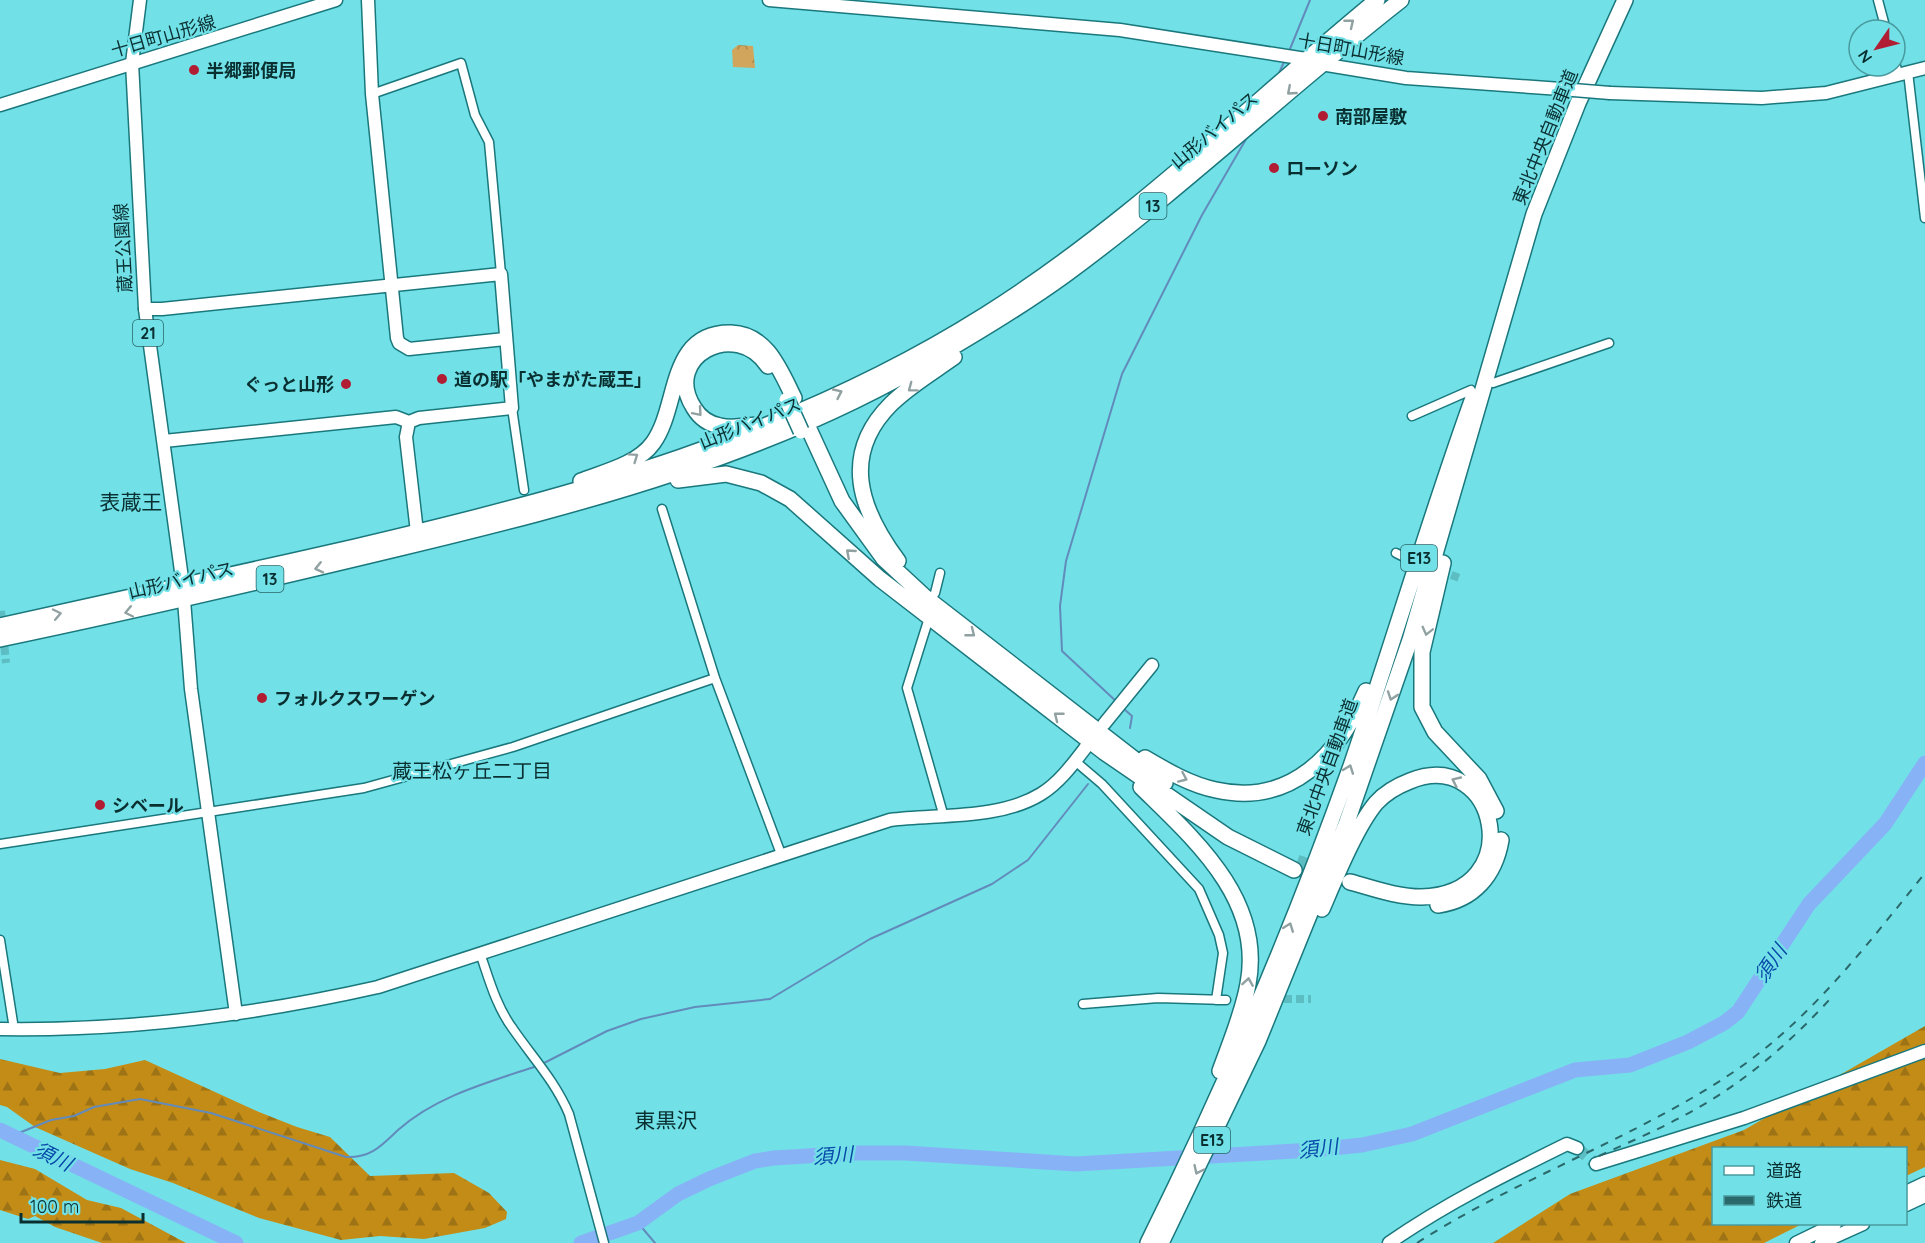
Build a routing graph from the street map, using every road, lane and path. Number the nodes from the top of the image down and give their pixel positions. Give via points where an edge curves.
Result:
1 (140, 0) edge
2 (336, 0) edge
3 (368, 0) edge
4 (769, 0) edge
5 (1377, 0) edge
6 (1401, 0) edge
7 (1625, 0) edge
8 (1878, 0) edge
9 (1883, 18) edge
10 (1306, 59) junction
11 (132, 63) junction
12 (1321, 64) junction
13 (1925, 68) edge
14 (1907, 69) edge
15 (1872, 78) edge
16 (1902, 78) edge
17 (372, 94) junction
18 (0, 105) edge
19 (1925, 218) edge
20 (501, 274) junction
21 (390, 286) junction
22 (1043, 290) junction
23 (1511, 292) junction
24 (145, 309) junction
25 (505, 339) junction
26 (1610, 343) dead end
27 (1483, 388) junction
28 (791, 399) junction
29 (512, 408) junction
30 (1412, 416) dead end
31 (410, 422) junction
32 (770, 424) junction
33 (804, 429) junction
34 (1459, 436) junction
35 (164, 441) junction
36 (524, 490) dead end
37 (662, 508) dead end
38 (539, 514) junction
39 (483, 517) junction
40 (417, 532) junction
41 (1396, 553) dead end
42 (1408, 559) dead end
43 (940, 573) dead end
44 (184, 593) junction
45 (930, 595) junction
46 (928, 618) junction
47 (0, 626) edge
48 (0, 639) edge
49 (1152, 665) dead end
50 (715, 678) junction
51 (1104, 724) dead end
52 (1086, 747) dead end
53 (1109, 747) junction
54 (1075, 761) junction
55 (208, 813) junction
56 (944, 817) junction
57 (0, 844) edge
58 (781, 854) junction
59 (1296, 866) tunnel mouth
60 (0, 940) edge
61 (480, 953) junction
62 (1216, 1000) junction
63 (1226, 1000) dead end
64 (1083, 1004) dead end
65 (236, 1014) junction
66 (0, 1029) edge
67 (14, 1029) junction
68 (1250, 1040) junction
69 (1925, 1051) edge
70 (1577, 1148) dead end
71 (1596, 1164) dead end
72 (1925, 1183) edge
73 (1907, 1191) edge
74 (1925, 1196) edge
75 (1907, 1204) edge
76 (1832, 1225) edge
77 (1861, 1225) edge
78 (1156, 1240) edge
79 (604, 1243) edge
80 (1389, 1243) edge
81 (1796, 1243) edge
82 (1821, 1243) edge

1 - 11 street, 蔵王公園線 / 21
2 - 11 street, 十日町山形線
3 - 17 street
4 - 10 street, 十日町山形線 via 1120,30
10 -> 5 highway, 山形バイパス / 13
6 - 12 highway, 山形バイパス / 13
7 - 23 highway, 東北中央自動車道 / E13 via 1553,164
8 - 9 street
10 - 12 street, 十日町山形線
32 -> 10 highway, 山形バイパス / 13 via 934,346 1057,266 1184,166
11 - 18 street, 十日町山形線
11 - 24 street, 蔵王公園線 / 21
12 - 15 street, 十日町山形線, bridge via 1406,78 1610,93 1762,98 1826,93
12 -> 22 highway, 山形バイパス / 13 via 1202,167
13 - 14 street, 十日町山形線
16 - 19 street
17 - 20 street via 461,63 474,115 489,142
17 - 21 street
20 - 21 street
20 - 25 street
21 - 24 street
21 - 25 street via 397,338 403,347
22 - 38 highway, 山形バイパス / 13 via 914,370 790,429 695,466
22 -> 45 highway via 892,403 865,439 860,483 868,511 887,546
23 - 27 highway, 東北中央自動車道 / E13
23 - 34 highway, 東北中央自動車道 / E13
24 - 35 street, 蔵王公園線 / 21
25 - 29 street
26 - 27 street
27 - 30 street
27 -> 68 highway, 東北中央自動車道 / E13 via 1378,737 1347,822
27 -> 68 highway via 1422,652 1420,676 1422,707 1435,732 1479,779 1495,806 1502,835 1497,861 1484,881 1465,898 1440,905 1407,904 1347,885 1421,897 1442,894 1463,887 1480,871 1491,850 1492,828 1485,807 1469,787 1445,776 1421,776 1397,786 1376,803 1365,820 1324,905
28 -> 32 highway via 763,358 751,350 736,344 715,344 699,354 685,383 688,400 698,415 710,423 731,428
28 - 33 highway
39 -> 28 highway via 622,465 652,445 661,430 685,357 710,336 733,333 758,341 768,350
29 - 31 street
29 - 36 street
31 - 35 street via 396,417
31 - 40 street via 406,437
32 - 39 highway, 山形バイパス / 13 via 627,477
33 - 45 highway via 862,532 884,559
33 - 46 highway via 846,520
53 -> 34 highway via 1198,785 1233,792 1264,791 1282,785 1305,774 1329,754 1353,720 1372,675 1430,503
68 -> 34 highway, 東北中央自動車道 / E13 via 1350,767
35 - 44 street, 蔵王公園線 / 21
37 - 50 street
38 -> 44 highway, 山形バイパス / 13
46 -> 38 highway via 790,499 761,483 726,474 682,479 570,512
39 - 40 highway, 山形バイパス / 13
40 - 44 highway, 山形バイパス / 13
41 - 42 street
43 - 45 street
47 -> 44 highway, 山形バイパス / 13
44 -> 48 highway, 山形バイパス / 13
44 - 55 street, 蔵王公園線 via 191,689
45 -> 53 highway
53 -> 46 highway
46 - 56 street via 907,688
49 - 51 street
50 - 55 street via 513,747 408,777 364,788
50 - 58 street
52 - 54 street
53 - 59 highway
68 -> 53 highway via 1250,951 1245,920 1232,888 1213,861
54 - 56 street via 1054,784 1029,801 970,816
54 - 62 street via 1102,784 1199,889 1220,934 1222,953
55 - 57 street
55 - 65 street, 蔵王公園線
56 - 58 street via 890,820
58 - 61 street
60 - 67 street
61 - 65 street via 378,987
61 - 79 street via 495,999 512,1029 544,1069 569,1114
62 - 63 street
62 - 64 street via 1158,998
65 - 67 street via 180,1022
66 - 67 street
68 - 78 highway, 東北中央自動車道 / E13 via 1171,1195
68 -> 78 highway, 東北中央自動車道 / E13 via 1227,1109
69 - 71 street via 1744,1118
70 - 80 street via 1567,1144 1528,1163
72 - 73 street
74 - 75 street
76 - 81 street
77 - 82 street

